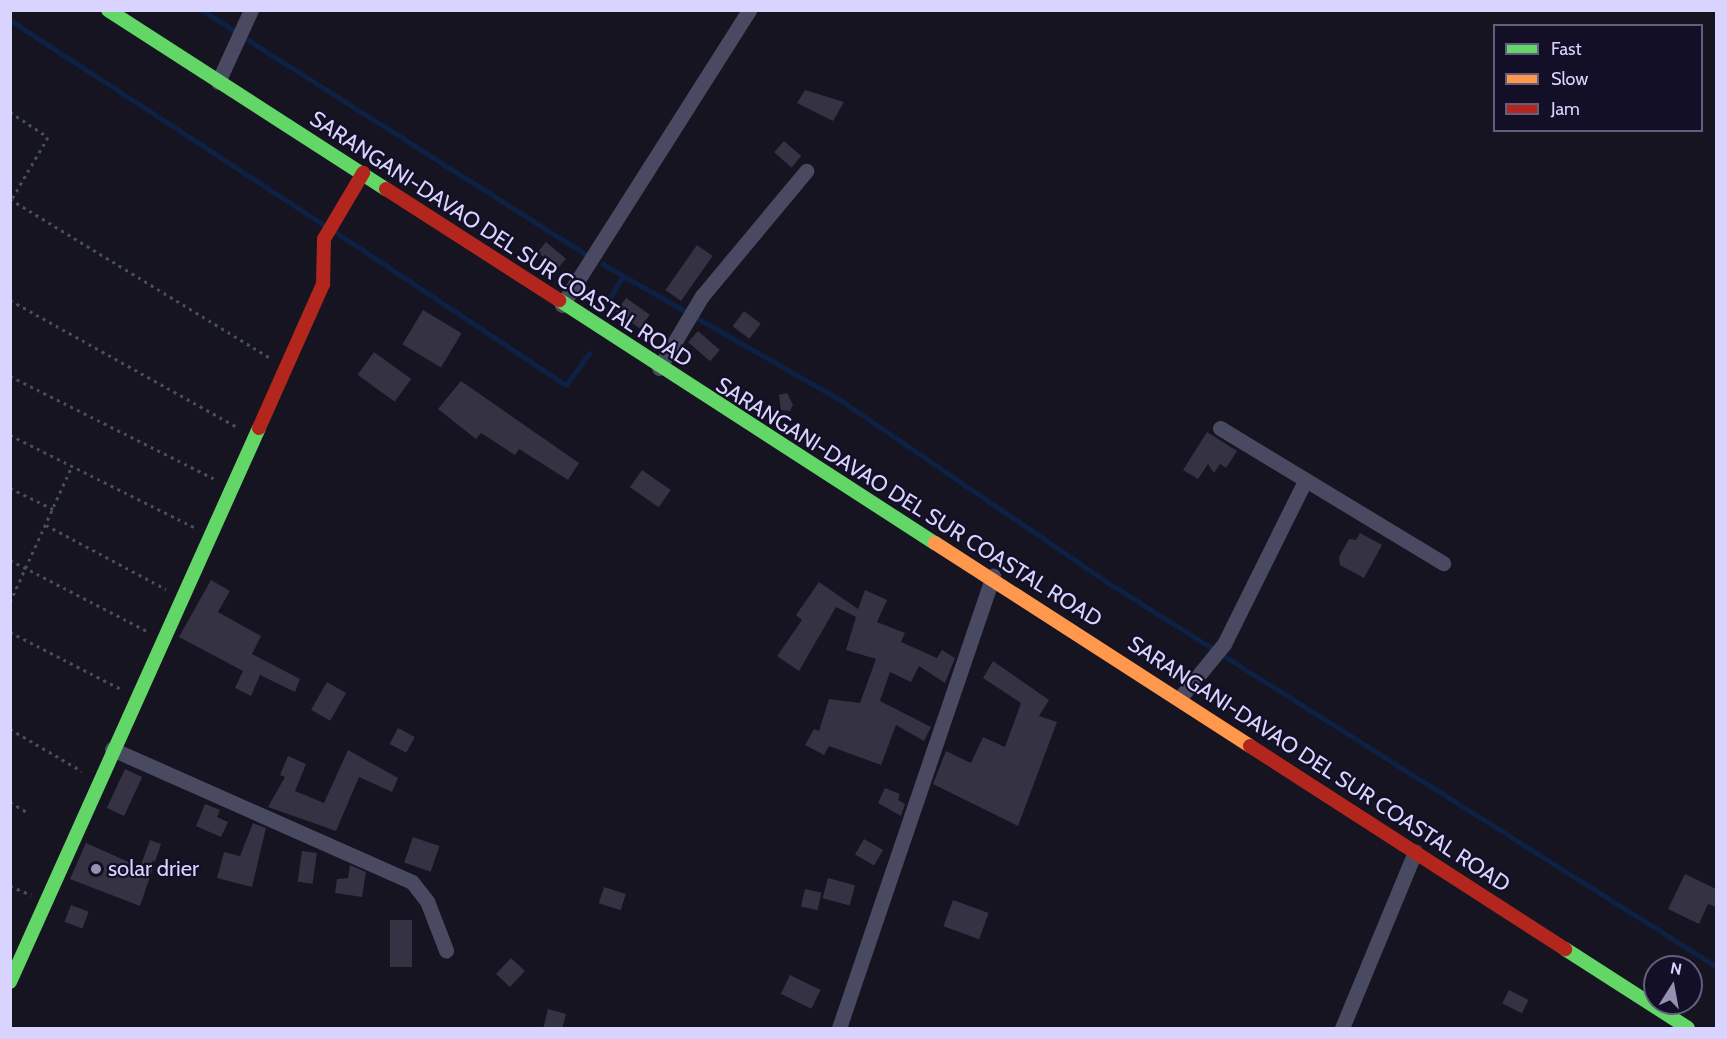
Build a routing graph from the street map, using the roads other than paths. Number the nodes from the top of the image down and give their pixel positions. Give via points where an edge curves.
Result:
1 (251, 10) edge
2 (748, 10) edge
3 (114, 12) edge
4 (218, 82) junction
5 (806, 171) dead end
6 (363, 173) junction
7 (562, 305) junction
8 (658, 368) junction
9 (1220, 428) dead end
10 (1304, 483) junction
11 (1443, 563) dead end
12 (993, 576) junction
13 (1179, 699) junction
14 (112, 749) junction
15 (1415, 852) junction
16 (446, 950) dead end
17 (10, 982) edge
18 (1643, 999) edge
19 (1665, 1015) edge
20 (1667, 1015) edge
21 (839, 1029) edge
22 (1342, 1029) edge
23 (1658, 1029) edge
24 (1688, 1029) edge

1 - 4 street
2 - 7 street
3 - 4 main road, SARANGANI-DAVAO DEL SUR COASTAL ROAD
4 - 6 main road, SARANGANI-DAVAO DEL SUR COASTAL ROAD
5 - 8 street via 702,296
6 - 7 main road, SARANGANI-DAVAO DEL SUR COASTAL ROAD
6 - 14 main road via 324,240 323,284
7 - 8 main road, SARANGANI-DAVAO DEL SUR COASTAL ROAD
8 - 12 main road, SARANGANI-DAVAO DEL SUR COASTAL ROAD
9 - 10 street
10 - 11 street
10 - 13 street via 1224,644
12 - 13 main road, SARANGANI-DAVAO DEL SUR COASTAL ROAD
12 - 21 street
13 - 15 main road, SARANGANI-DAVAO DEL SUR COASTAL ROAD
14 - 16 street via 412,882 427,901
14 - 17 main road
15 - 18 main road, SARANGANI-DAVAO DEL SUR COASTAL ROAD
15 - 22 street
19 - 23 street
20 - 24 main road, SARANGANI-DAVAO DEL SUR COASTAL ROAD

